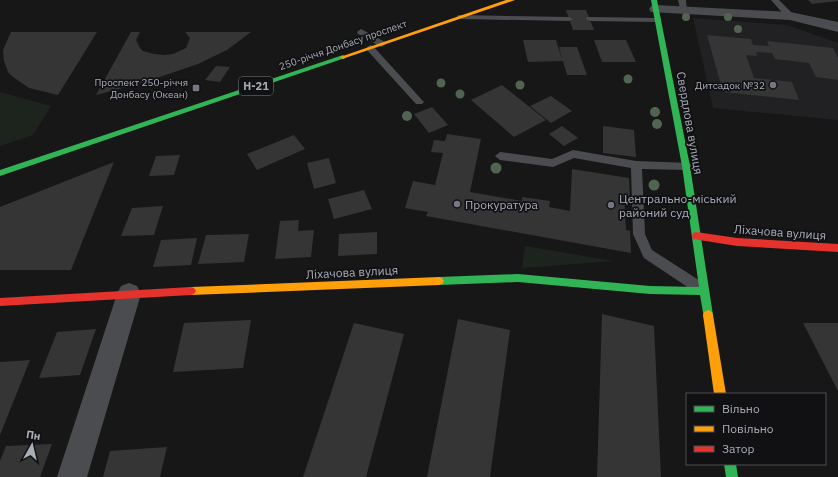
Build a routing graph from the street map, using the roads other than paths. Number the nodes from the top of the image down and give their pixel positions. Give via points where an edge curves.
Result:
1 (512, 0) edge
2 (775, 0) edge
3 (492, 3) edge
4 (683, 5) edge
5 (656, 9) edge
6 (790, 16) junction
7 (460, 17) junction
8 (569, 19) dead end
9 (590, 19) dead end
10 (838, 27) edge
11 (361, 32) dead end
12 (382, 44) junction
13 (370, 48) junction
14 (419, 102) dead end
15 (500, 156) dead end
16 (636, 165) junction
17 (686, 166) junction
18 (0, 173) edge
19 (696, 236) junction
20 (838, 248) edge
21 (704, 291) junction
22 (130, 294) junction
23 (0, 302) edge
24 (720, 393) edge
25 (730, 465) edge
26 (72, 477) edge
27 (732, 477) edge

1 - 3 street, 250-річчя Донбасу проспект / Н-21
2 - 6 lane
3 - 7 street, 250-річчя Донбасу проспект / Н-21
4 - 5 street
4 - 6 street
5 - 9 lane
5 - 17 street, Свердлова вулиця
6 - 10 street
7 - 8 lane
7 - 12 street, 250-річчя Донбасу проспект / Н-21
11 - 12 lane
12 - 13 street, 250-річчя Донбасу проспект / Н-21
13 - 14 lane
13 - 18 street, 250-річчя Донбасу проспект / Н-21
15 - 16 lane via 553,163 573,154
16 - 17 lane
16 - 21 lane via 639,234 648,254
17 - 19 street, Свердлова вулиця
19 - 20 street, Ліхачова вулиця via 737,242
19 - 21 street, Свердлова вулиця
21 - 22 street, Ліхачова вулиця via 650,290 518,278
21 - 24 street, Свердлова вулиця
22 - 23 street, Ліхачова вулиця
22 - 26 street
25 - 27 street

